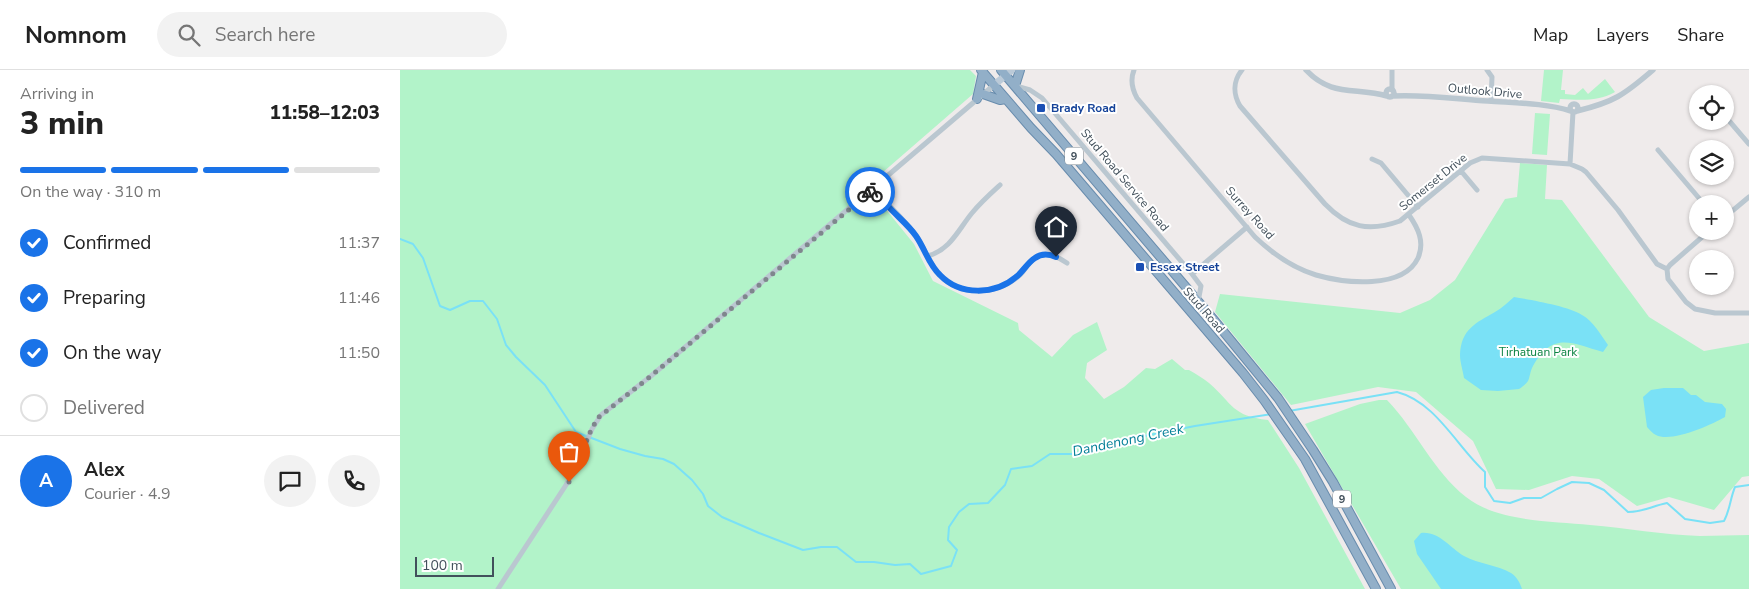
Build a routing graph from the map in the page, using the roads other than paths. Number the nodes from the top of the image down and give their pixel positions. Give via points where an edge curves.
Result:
1 (1020, 70) edge
2 (1134, 70) edge
3 (1242, 70) edge
4 (1306, 70) edge
5 (1392, 70) edge
6 (1652, 70) edge
7 (982, 71) edge
8 (1490, 71) edge
9 (1006, 72) edge
10 (994, 85) junction
11 (1015, 86) junction
12 (1390, 92) junction
13 (980, 97) junction
14 (1006, 99) junction
15 (1491, 101) junction
16 (1574, 110) junction
17 (1734, 126) edge
18 (1749, 144) edge
19 (1658, 150) dead end
20 (1372, 159) dead end
21 (1570, 164) junction
22 (1461, 171) junction
23 (1000, 185) dead end
24 (877, 190) junction
25 (1477, 190) dead end
26 (1696, 195) edge
27 (1749, 197) edge
28 (1418, 207) junction
29 (1734, 210) edge
30 (1409, 215) junction
31 (1247, 227) junction
32 (1698, 240) edge
33 (928, 256) junction
34 (1067, 263) dead end
35 (1667, 269) junction
36 (1192, 274) junction
37 (1198, 302) junction
38 (1749, 312) edge
39 (498, 589) edge
40 (1376, 589) edge
41 (1391, 589) edge

1 - 11 highway
2 - 31 street, Surrey Road via 1131,80 1137,98
3 - 30 street, Somerset Drive via 1235,87 1240,106 1336,215 1348,223 1372,228 1386,226
4 - 12 street, Outlook Drive via 1315,80 1331,88
5 - 12 street
6 - 16 street, Outlook Drive via 1611,102
7 - 10 highway, Stud Road / 9
7 - 13 highway
8 - 15 street
9 - 10 main road
9 - 11 highway, Stud Road / 9
10 - 13 street
10 - 14 highway, Stud Road / 9
11 - 36 street, Stud Road Service Road via 1042,98
11 - 37 highway, Stud Road / 9
12 - 15 street, Outlook Drive
13 - 14 highway
13 - 24 street via 879,183
14 - 40 highway, Stud Road / 9 via 1243,372 1305,458
15 - 16 street, Outlook Drive
16 - 21 street
17 - 18 street
19 - 26 street
20 - 28 street via 1381,163
21 - 22 street, Somerset Drive via 1482,158
21 - 35 street, Somerset Drive via 1586,172 1658,264
22 - 25 street
22 - 28 street, Somerset Drive
23 - 33 street via 974,211 952,241
24 - 33 street via 914,233
24 - 39 street via 861,198 604,412 594,423 566,486
27 - 29 street
28 - 30 street, Somerset Drive
30 - 31 street, Surrey Road via 1421,238 1416,261 1399,276 1371,281 1336,280 1300,269 1266,248
31 - 36 street
32 - 35 street
33 - 34 street via 945,280 959,288 976,291 1006,284 1040,256 1049,254
35 - 38 street, Somerset Drive via 1668,279 1695,309 1715,314
36 - 37 street, Stud Road Service Road via 1201,286
37 - 41 highway, Stud Road / 9 via 1297,424 1333,482

